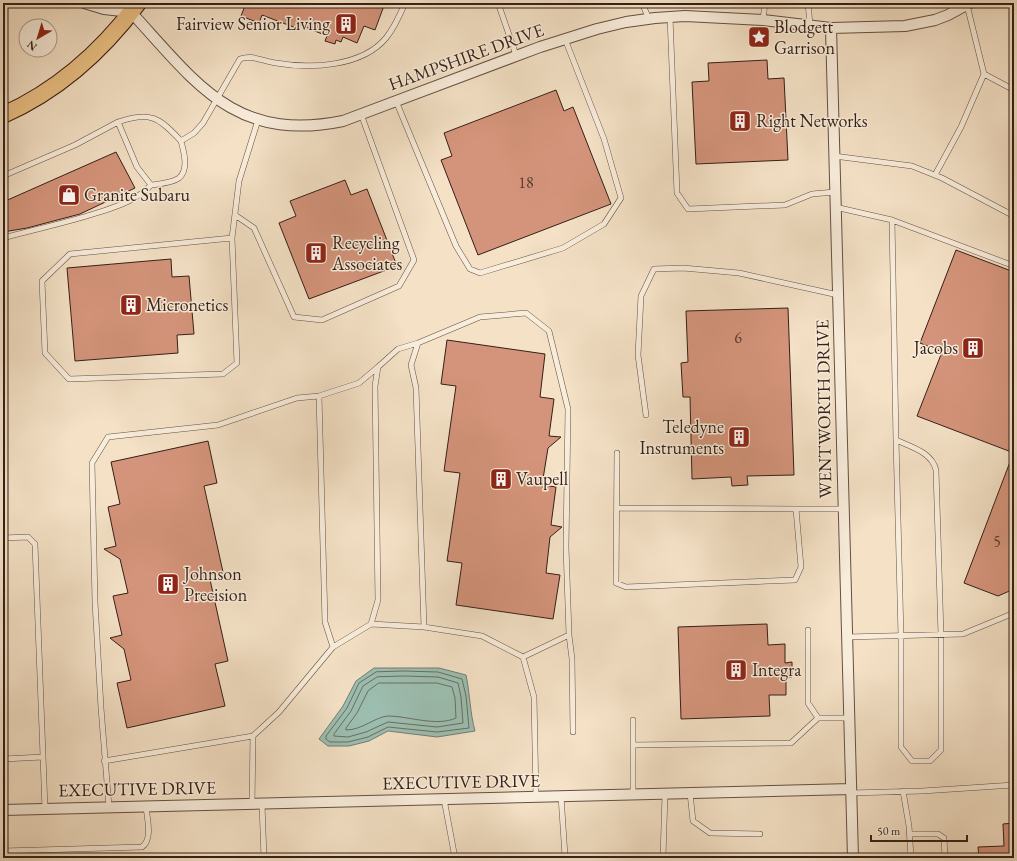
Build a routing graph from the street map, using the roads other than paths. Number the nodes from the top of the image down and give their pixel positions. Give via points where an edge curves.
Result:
1 (84, 3) edge
2 (405, 3) edge
3 (498, 3) edge
4 (642, 3) edge
5 (765, 3) edge
6 (808, 3) edge
7 (969, 4) edge
8 (130, 6) edge
9 (670, 17) junction
10 (649, 19) junction
11 (763, 20) junction
12 (810, 25) junction
13 (831, 28) junction
14 (564, 38) junction
15 (516, 55) junction
16 (984, 74) junction
17 (1014, 90) edge
18 (216, 99) junction
19 (396, 101) junction
20 (361, 114) junction
21 (3, 115) edge
22 (258, 120) junction
23 (118, 122) junction
24 (181, 141) junction
25 (834, 156) junction
26 (935, 175) junction
27 (3, 176) edge
28 (151, 185) junction
29 (835, 192) junction
30 (836, 207) junction
31 (235, 215) junction
32 (1014, 216) edge
33 (892, 220) junction
34 (3, 238) edge
35 (232, 238) junction
36 (1014, 266) edge
37 (838, 295) junction
38 (418, 343) junction
39 (378, 367) junction
40 (319, 396) junction
41 (646, 415) dead end
42 (896, 440) junction
43 (617, 454) dead end
44 (617, 508) junction
45 (796, 509) junction
46 (843, 509) junction
47 (3, 538) edge
48 (1014, 613) edge
49 (371, 624) junction
50 (424, 627) junction
51 (808, 630) dead end
52 (941, 635) junction
53 (569, 636) junction
54 (901, 636) junction
55 (847, 637) junction
56 (333, 647) junction
57 (523, 657) junction
58 (818, 718) junction
59 (850, 718) junction
60 (633, 720) dead end
61 (573, 732) dead end
62 (253, 736) junction
63 (633, 745) junction
64 (43, 757) junction
65 (3, 759) edge
66 (104, 761) junction
67 (1014, 785) edge
68 (851, 791) junction
69 (903, 791) junction
70 (690, 793) junction
71 (664, 794) junction
72 (561, 796) junction
73 (633, 796) junction
74 (536, 797) junction
75 (444, 799) junction
76 (257, 804) junction
77 (146, 806) junction
78 (110, 807) junction
79 (45, 809) junction
80 (3, 810) edge
81 (760, 834) dead end
82 (909, 834) junction
83 (3, 851) edge
84 (565, 857) edge
85 (264, 858) edge
86 (455, 858) edge
87 (853, 858) edge
88 (911, 858) edge
89 (946, 858) edge

1 - 8 street via 104,9
2 - 18 lane via 386,38 368,52 336,64 319,66 293,66 244,57 240,59
3 - 15 lane
4 - 10 lane
5 - 11 lane
6 - 12 lane
7 - 13 street, HAMPSHIRE DRIVE via 948,15 920,24
7 - 16 lane
8 - 18 street, HAMPSHIRE DRIVE via 187,73
8 - 21 main road via 104,42 66,78
9 - 10 street, HAMPSHIRE DRIVE
9 - 11 street, HAMPSHIRE DRIVE
9 - 29 lane via 677,193 688,209 785,205 812,194
10 - 14 street, HAMPSHIRE DRIVE via 626,22
11 - 12 street, HAMPSHIRE DRIVE
12 - 13 street, HAMPSHIRE DRIVE
13 - 25 street, WENTWORTH DRIVE
14 - 15 street, HAMPSHIRE DRIVE
14 - 19 lane via 604,139 621,198 604,224 563,248 480,273 470,269 456,246
15 - 19 street, HAMPSHIRE DRIVE
16 - 17 lane
16 - 26 lane via 961,127
18 - 22 street, HAMPSHIRE DRIVE
18 - 24 lane via 203,123 194,133
19 - 20 street, HAMPSHIRE DRIVE
20 - 22 street, HAMPSHIRE DRIVE via 337,122 311,125
20 - 31 lane via 414,260 399,286 322,320 294,317 254,228
22 - 31 lane via 239,181
23 - 24 lane via 134,116 146,116 158,120
23 - 27 lane via 75,145
23 - 28 lane via 137,167
24 - 28 lane via 183,173 178,178
25 - 26 lane via 912,166
25 - 29 street, WENTWORTH DRIVE
26 - 32 lane
28 - 34 lane via 127,203
29 - 30 street, WENTWORTH DRIVE
30 - 33 lane
30 - 37 street, WENTWORTH DRIVE
31 - 35 lane
33 - 36 lane
33 - 42 lane
35 - 35 lane via 238,363 223,374 69,379 45,353 42,281 70,254
37 - 41 lane via 740,273 683,268 654,269 641,296 638,355
37 - 46 street, WENTWORTH DRIVE
38 - 39 lane via 398,349
38 - 50 lane via 411,365 416,388
38 - 53 lane via 488,316 526,313 549,331 568,409 566,547
39 - 40 lane via 359,383
39 - 49 lane via 375,386 378,600
40 - 56 lane via 326,622
40 - 66 lane via 297,398 218,425 108,437 92,463 95,602
42 - 52 lane via 926,454 934,463 936,470
42 - 54 lane
43 - 44 lane
44 - 45 lane
44 - 45 lane via 616,583 626,587 795,580 801,567
45 - 46 lane
46 - 55 street, WENTWORTH DRIVE
47 - 64 lane via 28,537 35,544
48 - 52 lane via 963,634
49 - 50 lane
49 - 56 lane
50 - 57 lane via 482,636
51 - 58 lane via 808,704
52 - 54 lane
52 - 54 lane via 941,750 930,761 912,761 901,747
53 - 57 lane
53 - 61 lane via 572,659
54 - 55 lane
55 - 59 street, WENTWORTH DRIVE
56 - 62 lane via 279,712
57 - 74 lane via 534,697
58 - 59 lane
58 - 63 lane via 791,743
59 - 68 street, WENTWORTH DRIVE
60 - 63 lane
62 - 66 lane
62 - 76 lane
63 - 73 lane
64 - 65 lane
64 - 79 lane
66 - 78 lane
67 - 69 lane
68 - 69 lane
68 - 70 street, EXECUTIVE DRIVE
68 - 87 street
69 - 82 lane
70 - 71 street, EXECUTIVE DRIVE
70 - 81 lane via 693,821 710,833
71 - 73 street, EXECUTIVE DRIVE
71 - 84 lane via 662,858
72 - 73 street, EXECUTIVE DRIVE
72 - 74 street, EXECUTIVE DRIVE
72 - 84 lane
74 - 75 street, EXECUTIVE DRIVE
75 - 76 street, EXECUTIVE DRIVE
75 - 86 lane
76 - 77 street, EXECUTIVE DRIVE
76 - 85 lane
77 - 78 street, EXECUTIVE DRIVE
77 - 83 lane via 148,838 142,847
78 - 79 street, EXECUTIVE DRIVE
79 - 80 street, EXECUTIVE DRIVE
82 - 88 lane
82 - 89 lane via 938,834 944,838

